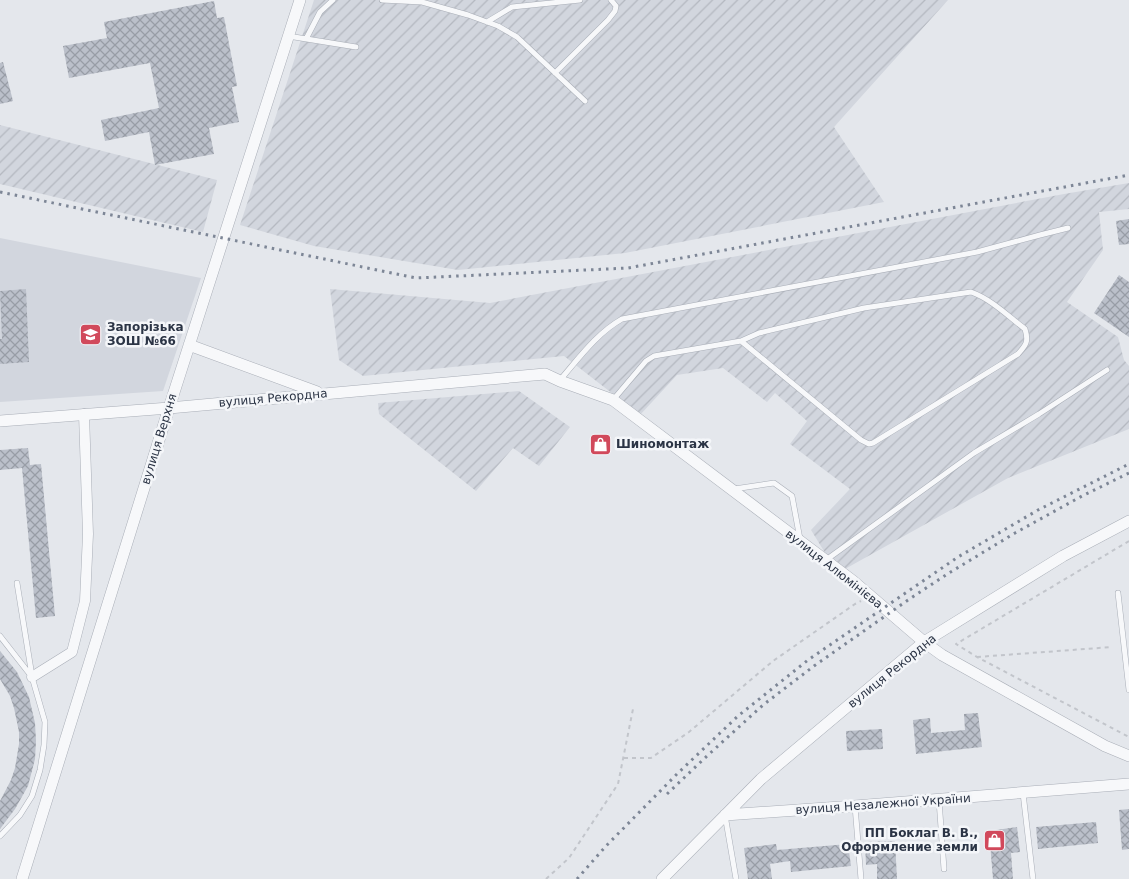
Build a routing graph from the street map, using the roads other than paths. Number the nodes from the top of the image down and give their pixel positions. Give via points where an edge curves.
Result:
1 (300, 0) edge
2 (333, 0) edge
3 (382, 0) edge
4 (580, 0) edge
5 (611, 0) edge
6 (487, 22) junction
7 (288, 36) junction
8 (306, 39) junction
9 (356, 47) dead end
10 (555, 73) junction
11 (585, 101) dead end
12 (1068, 228) dead end
13 (741, 341) junction
14 (189, 344) junction
15 (1107, 370) dead end
16 (545, 374) joint
17 (560, 381) junction
18 (321, 394) junction
19 (613, 400) junction
20 (169, 408) junction
21 (84, 414) junction
22 (0, 421) edge
23 (732, 490) junction
24 (1129, 522) edge
25 (801, 542) junction
26 (826, 561) junction
27 (17, 583) dead end
28 (1118, 593) dead end
29 (0, 636) edge
30 (924, 642) junction
31 (32, 677) junction
32 (1129, 690) edge
33 (1129, 756) edge
34 (1129, 784) edge
35 (1023, 792) junction
36 (939, 799) junction
37 (855, 806) junction
38 (725, 815) junction
39 (0, 836) edge
40 (944, 870) dead end
41 (22, 879) edge
42 (662, 879) edge
43 (736, 879) edge
44 (861, 879) edge
45 (1033, 879) edge

1 - 7 street, вулиця Верхня
2 - 8 lane via 320,12
3 - 6 lane via 422,2
4 - 6 lane via 512,7
5 - 10 lane via 616,6 615,11
6 - 10 lane via 516,36
7 - 8 lane
7 - 14 street, вулиця Верхня
8 - 9 lane
10 - 11 lane
12 - 17 lane via 977,252 622,319 595,340
13 - 13 lane via 759,333 864,308 971,292 1025,329 1028,336 1027,343 1018,354 869,444
13 - 19 lane via 654,356
14 - 18 street
14 - 20 street, вулиця Верхня
15 - 26 lane via 974,453
16 - 17 street, вулиця Алюмінієва
16 - 18 street, вулиця Рекордна
17 - 19 street, вулиця Алюмінієва
18 - 20 street, вулиця Рекордна
19 - 23 street, вулиця Алюмінієва
20 - 21 street, вулиця Рекордна
20 - 41 street, вулиця Верхня
21 - 22 street, вулиця Рекордна
21 - 31 street via 88,534 85,602 72,652
23 - 25 street, вулиця Алюмінієва
23 - 25 lane via 774,483 792,496
24 - 30 street, вулиця Рекордна via 1063,556
25 - 26 street, вулиця Алюмінієва
26 - 30 street, вулиця Алюмінієва
27 - 31 lane
28 - 32 lane
29 - 31 lane
30 - 33 street, вулиця Алюмінієва via 1096,742
30 - 38 street, вулиця Рекордна via 761,779
31 - 39 lane via 45,722 40,770 32,796
34 - 35 street, вулиця Незалежної України
35 - 36 street, вулиця Незалежної України
35 - 45 lane
36 - 37 street, вулиця Незалежної України
36 - 40 lane
37 - 38 street, вулиця Незалежної України
37 - 44 lane
38 - 42 street
38 - 43 lane

